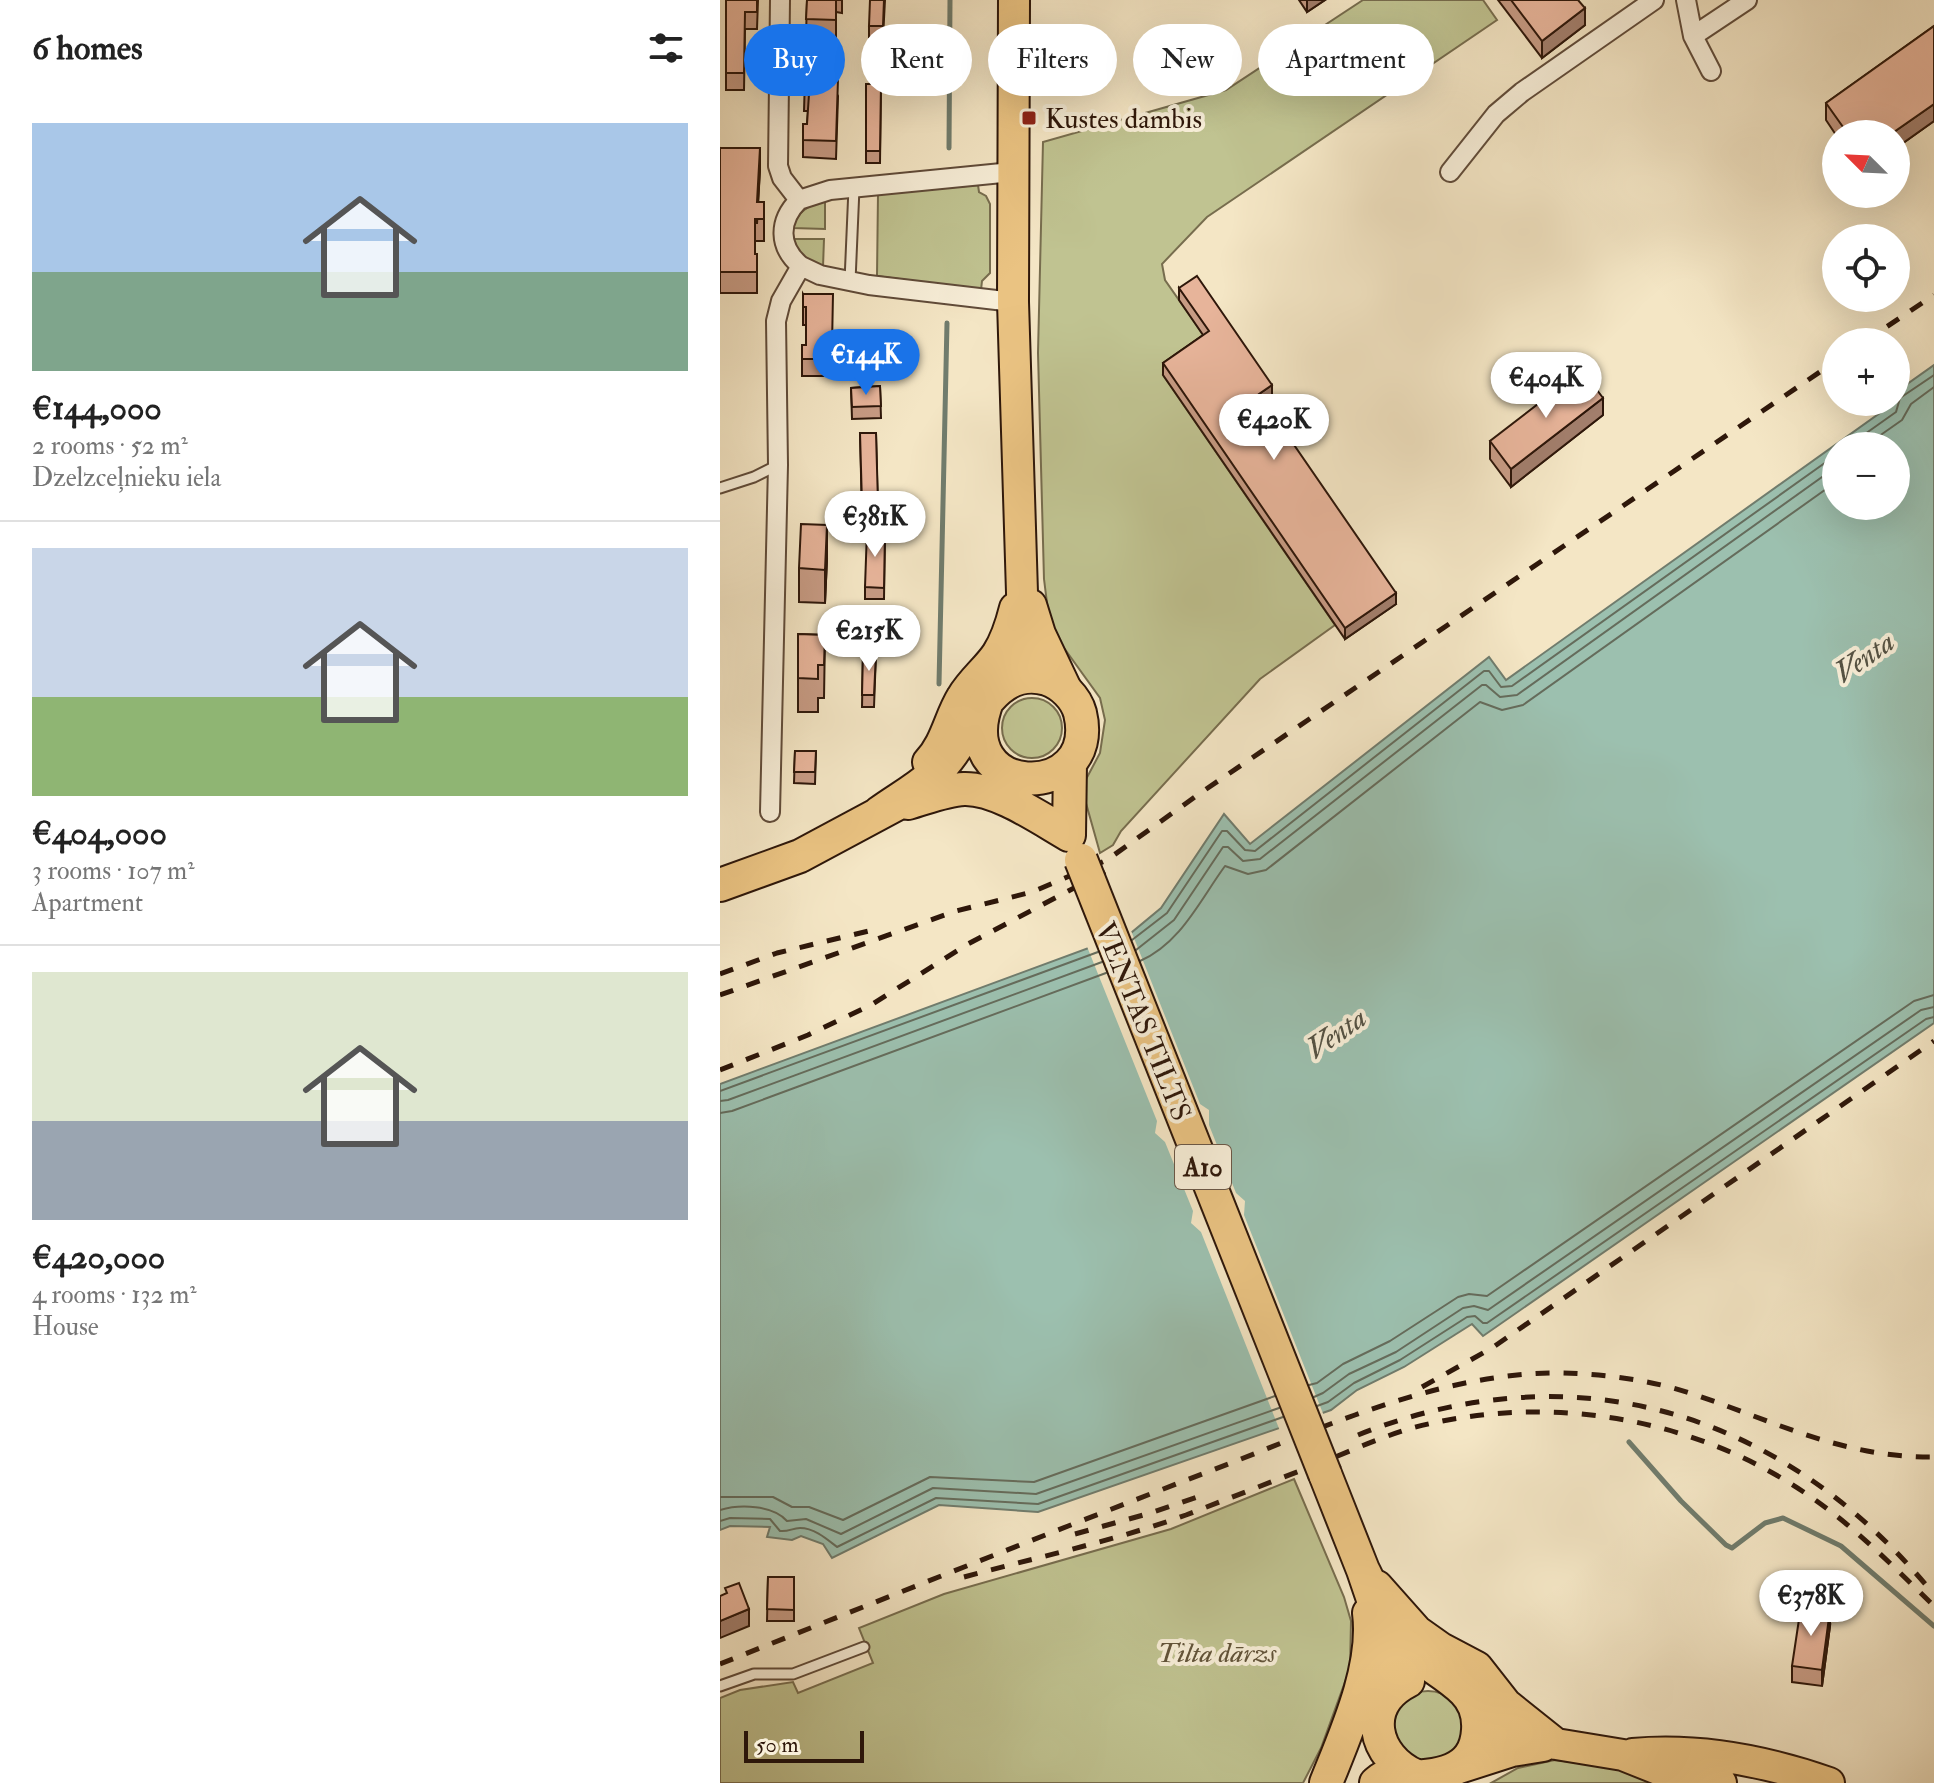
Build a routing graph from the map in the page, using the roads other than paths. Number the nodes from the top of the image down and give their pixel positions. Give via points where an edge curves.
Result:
1 (780, 0) edge
2 (1014, 0) edge
3 (1654, 0) edge
4 (1686, 0) edge
5 (1747, 0) edge
6 (1693, 36) junction
7 (1711, 71) dead end
8 (1012, 172) junction
9 (1450, 172) dead end
10 (854, 188) junction
11 (799, 200) junction
12 (801, 266) junction
13 (850, 281) junction
14 (1013, 302) junction
15 (778, 465) junction
16 (720, 488) edge
17 (1023, 579) junction
18 (997, 691) junction
19 (1067, 691) junction
20 (990, 760) junction
21 (1070, 763) junction
22 (1018, 779) junction
23 (770, 812) dead end
24 (879, 813) junction
25 (1075, 848) junction
26 (720, 885) edge
27 (1363, 1570) junction
28 (864, 1647) dead end
29 (1452, 1682) junction
30 (720, 1686) edge
31 (1391, 1692) junction
32 (1476, 1709) junction
33 (1378, 1724) junction
34 (1556, 1744) junction
35 (1623, 1755) junction
36 (1456, 1769) junction
37 (1771, 1774) edge
38 (1416, 1776) junction
39 (1326, 1783) edge
40 (1342, 1783) edge
41 (1376, 1783) edge
42 (1485, 1783) edge
43 (1721, 1783) edge
44 (1829, 1783) edge

1 - 11 street via 778,166
2 - 8 main road
3 - 9 street via 1522,92 1496,114
4 - 6 street
5 - 6 street
6 - 7 street
8 - 10 street
8 - 14 main road
10 - 11 street
10 - 13 lane
11 - 12 street via 784,220 782,235
12 - 13 street
12 - 15 street via 776,321
13 - 14 street
14 - 17 main road
15 - 16 lane
15 - 23 street
17 - 18 main road via 1021,662
17 - 19 main road via 1040,634
17 - 24 main road via 1009,631 960,699 934,756
18 - 19 highway via 1027,676 1049,679
18 - 20 highway via 980,719 981,741
18 - 24 highway via 939,770
19 - 21 highway, A10 via 1079,707 1083,727
20 - 22 highway, A10
20 - 24 highway
21 - 22 highway via 1055,775
21 - 25 highway, A10
22 - 25 highway, A10
24 - 25 highway via 966,789 1025,810
24 - 26 highway via 800,856
25 - 27 highway, VENTAS TILTS / A10, bridge
27 - 29 highway, A10 via 1405,1645
27 - 31 highway, A10 via 1393,1658
27 - 34 main road via 1417,1631 1477,1667 1506,1704
27 - 39 highway via 1369,1658
28 - 30 lane via 793,1674 754,1674
29 - 31 highway via 1420,1677
29 - 32 highway, A10
31 - 33 highway, A10
32 - 34 main road via 1494,1728
32 - 36 highway via 1474,1749
33 - 38 highway via 1388,1757
33 - 40 highway, A10
34 - 35 main road
34 - 36 main road
34 - 42 main road
35 - 37 main road via 1680,1752
35 - 43 main road via 1663,1771
36 - 38 highway
37 - 44 main road
38 - 41 highway

